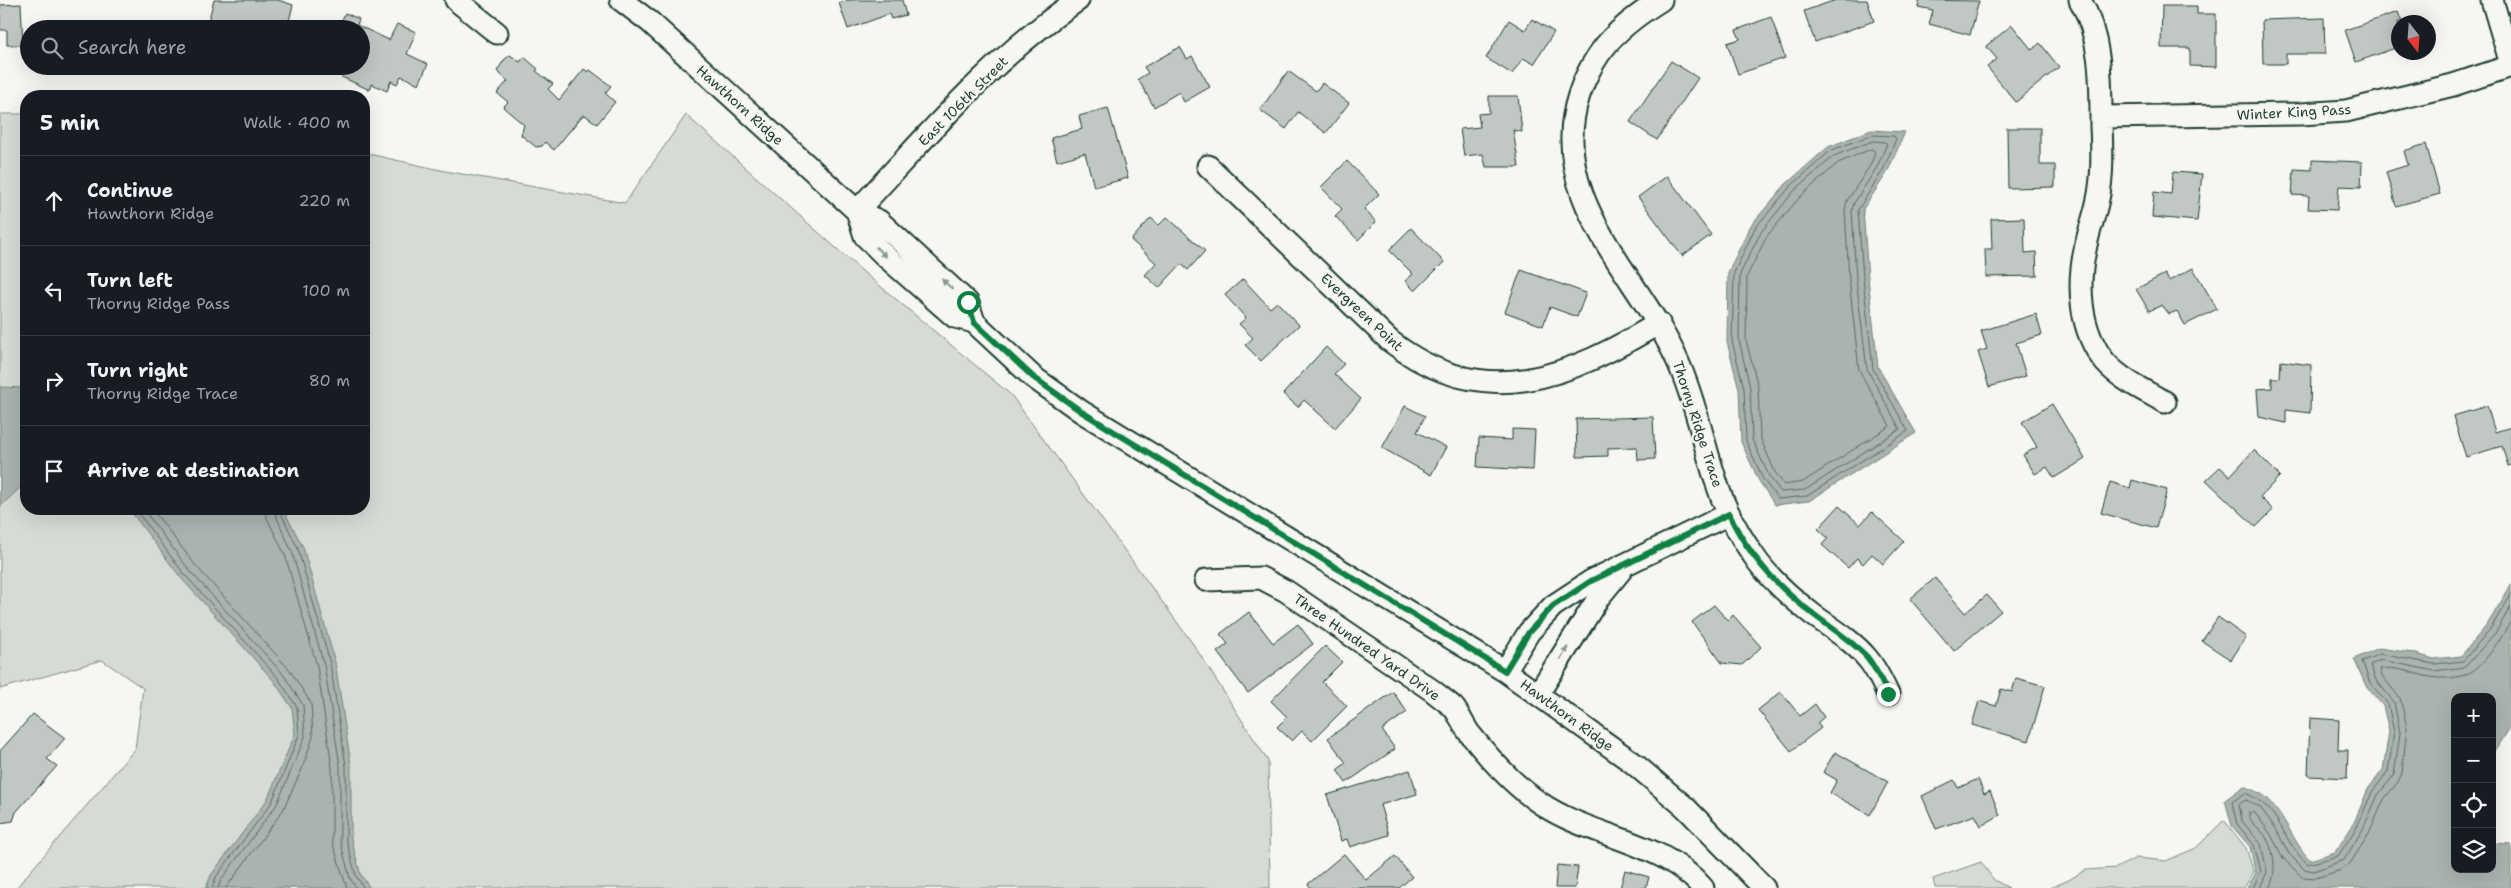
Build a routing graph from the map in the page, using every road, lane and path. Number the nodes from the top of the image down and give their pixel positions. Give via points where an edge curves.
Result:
1 (456, 0) edge
2 (621, 0) edge
3 (1078, 0) edge
4 (1661, 0) edge
5 (2080, 0) edge
6 (2492, 0) edge
7 (497, 34) dead end
8 (2511, 65) edge
9 (2101, 117) junction
10 (1208, 166) dead end
11 (857, 211) junction
12 (1659, 323) junction
13 (2165, 402) dead end
14 (1729, 514) junction
15 (1625, 565) junction
16 (1206, 580) dead end
17 (1505, 671) junction
18 (1538, 694) junction
19 (1888, 694) dead end
20 (1703, 888) edge
21 (1764, 888) edge

1 - 7 street
2 - 11 street, Hawthorn Ridge via 650,22
3 - 11 street, East 106th Street via 1033,32 995,67
4 - 12 street, Thorny Ridge Trace via 1637,15 1607,41 1590,68 1573,112 1572,142 1572,160 1584,202
5 - 9 street via 2088,13 2098,54
6 - 8 street
8 - 9 street, Winter King Pass via 2453,85 2346,111
9 - 13 street via 2100,188 2080,277 2084,314 2091,338 2105,362 2126,380
10 - 12 street, Evergreen Point via 1390,341 1440,372 1476,381 1513,381 1547,376 1584,364
11 - 17 street, Hawthorn Ridge via 879,221 968,302 974,322 1033,377 1082,412
12 - 14 street, Thorny Ridge Trace via 1685,377 1716,483
14 - 15 street
14 - 19 street, Thorny Ridge Trace via 1738,532 1776,583 1868,658
15 - 17 street via 1591,581 1553,606 1529,632
18 -> 15 street via 1598,597
16 - 20 street, Three Hundred Yard Drive via 1261,578 1286,591 1453,708 1493,760 1540,804 1589,829 1655,852 1682,868
17 - 18 street, Hawthorn Ridge
18 - 21 street, Hawthorn Ridge via 1632,762 1685,807

